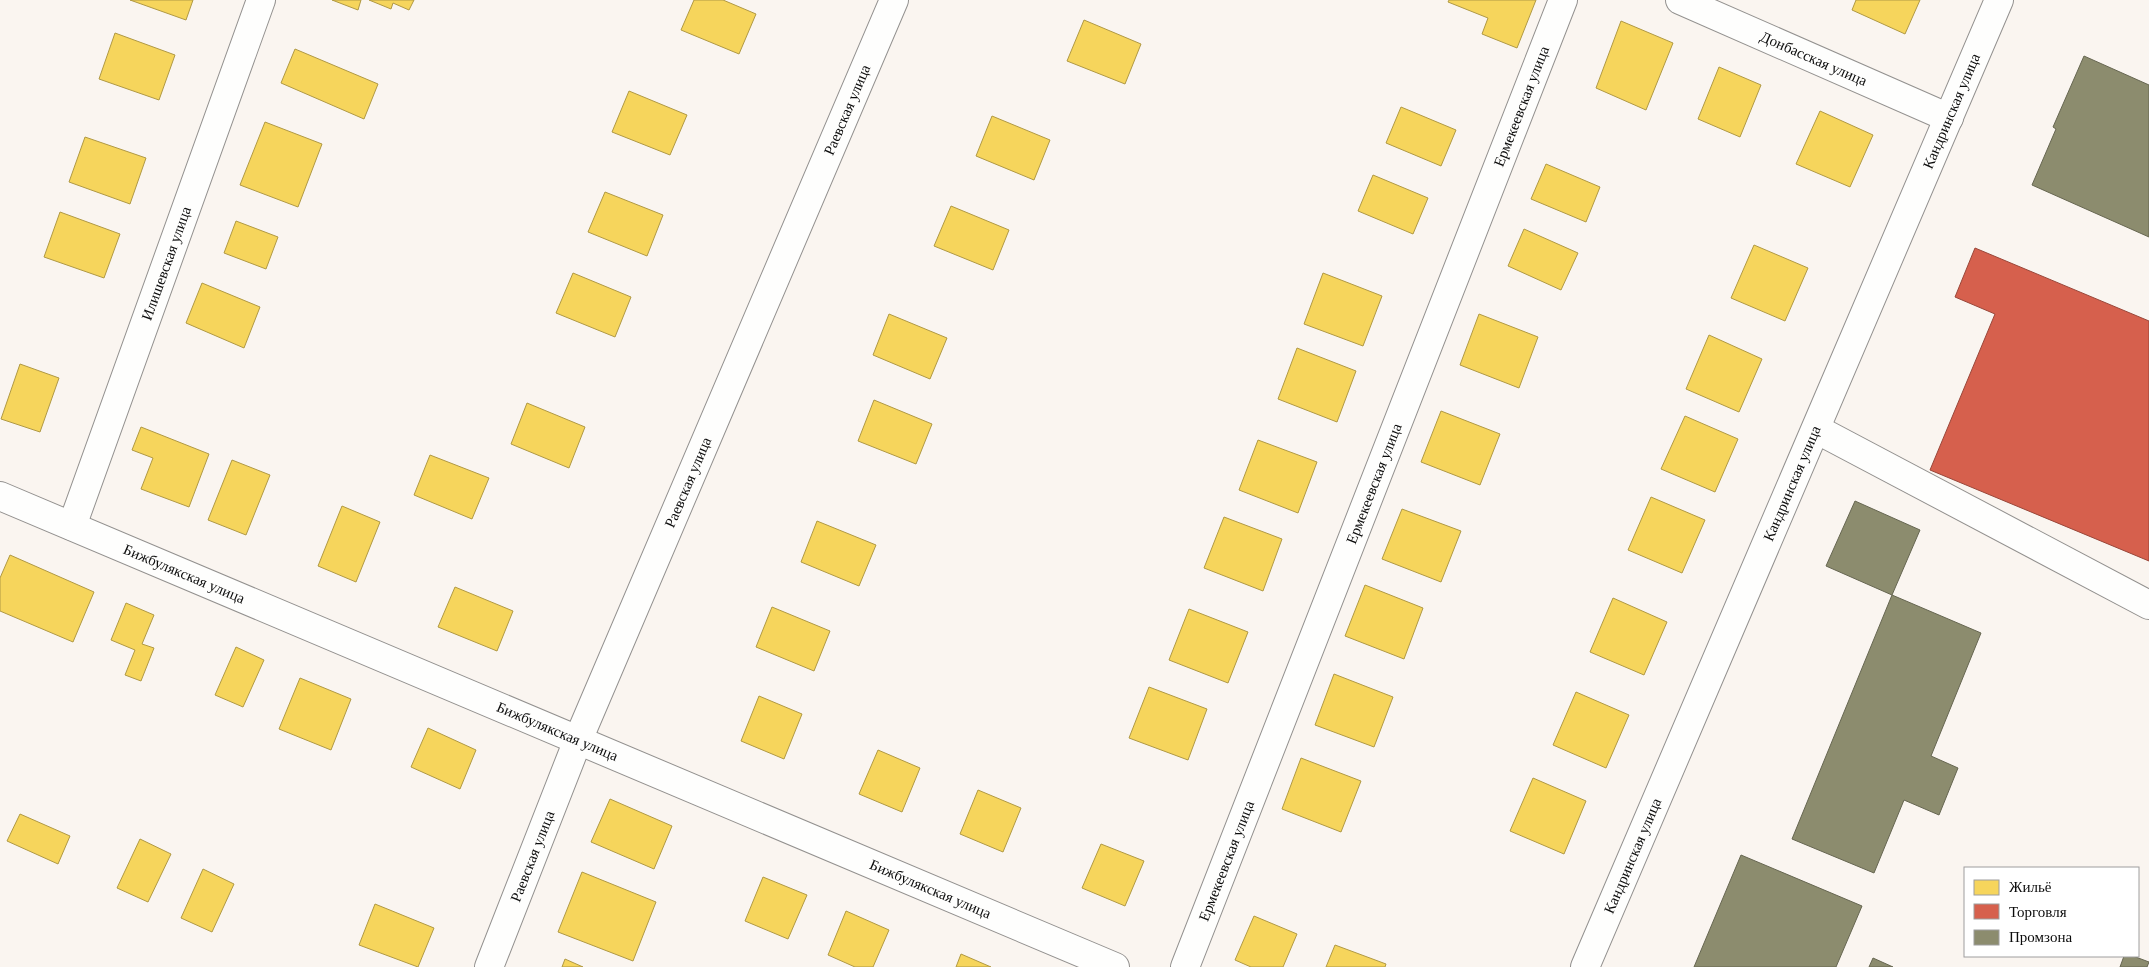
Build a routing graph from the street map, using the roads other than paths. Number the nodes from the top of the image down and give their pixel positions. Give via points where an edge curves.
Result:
1 (261, 0) edge
2 (894, 0) edge
3 (1563, 0) edge
4 (1680, 0) edge
5 (1999, 0) edge
6 (1949, 118) junction
7 (1816, 429) junction
8 (0, 496) edge
9 (72, 526) junction
10 (2149, 604) edge
11 (578, 740) junction
12 (489, 967) edge
13 (1115, 967) edge
14 (1185, 967) edge
15 (1585, 967) edge

1 - 9 street, Илишевская улица
2 - 11 street, Раевская улица
3 - 14 street, Ермекеевская улица
4 - 6 street, Донбасская улица
5 - 6 street, Кандринская улица
6 - 7 street, Кандринская улица
7 - 10 street
7 - 15 street, Кандринская улица
8 - 9 street, Бижбулякская улица
9 - 11 street, Бижбулякская улица
11 - 12 street, Раевская улица
11 - 13 street, Бижбулякская улица

